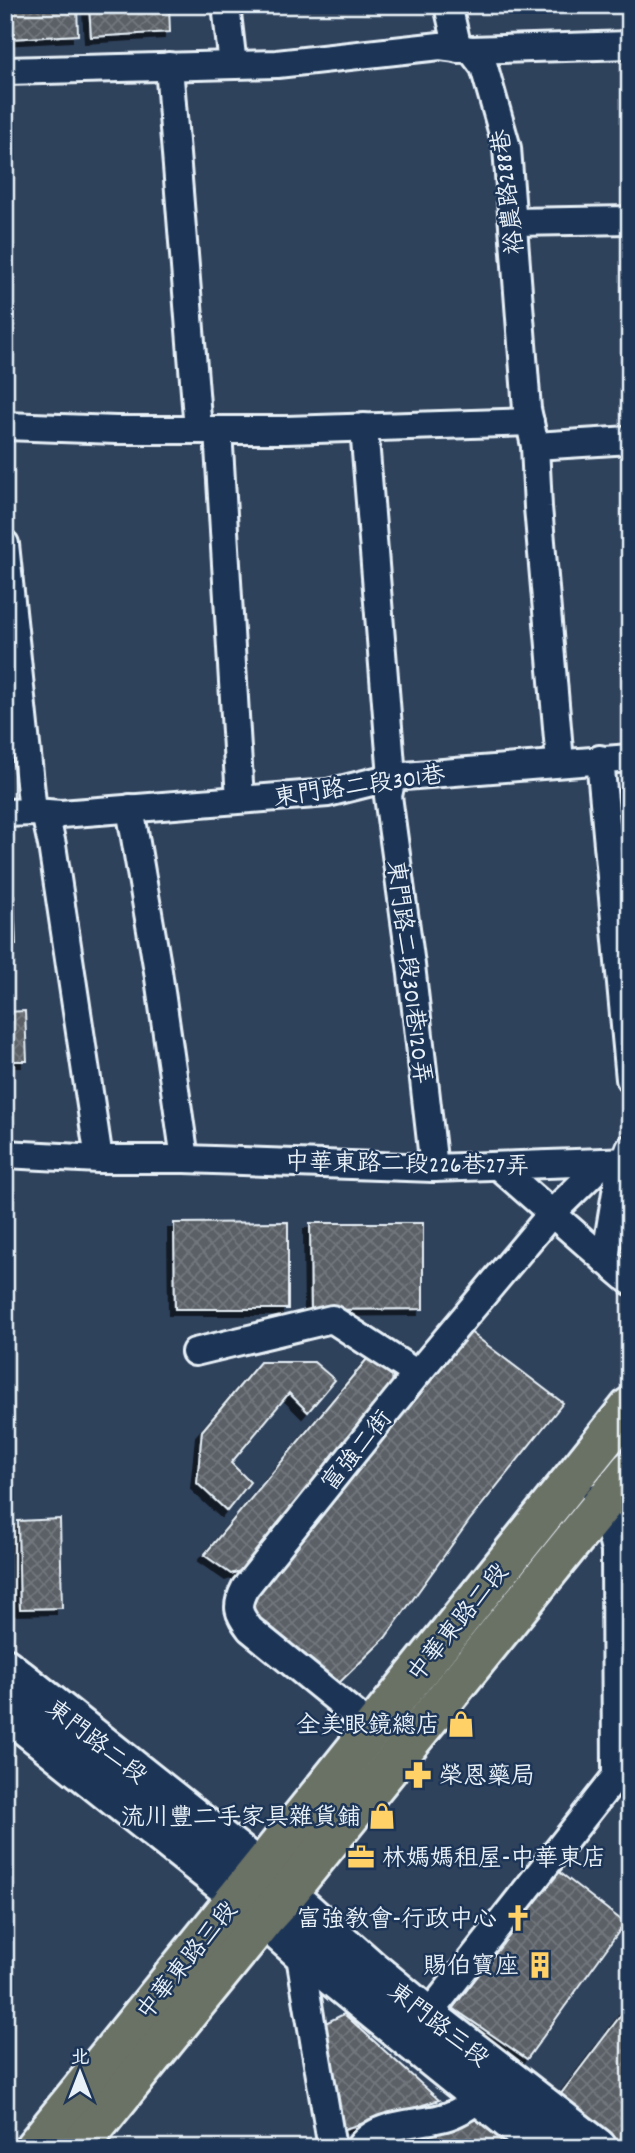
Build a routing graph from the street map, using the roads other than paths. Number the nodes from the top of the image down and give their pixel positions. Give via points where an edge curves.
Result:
1 (226, 5) edge
2 (448, 5) edge
3 (464, 5) edge
4 (630, 45) edge
5 (465, 49) junction
6 (233, 65) junction
7 (169, 66) junction
8 (5, 71) edge
9 (630, 220) edge
10 (513, 222) junction
11 (5, 426) edge
12 (365, 427) junction
13 (208, 430) junction
14 (533, 434) junction
15 (630, 440) edge
16 (5, 544) edge
17 (630, 758) edge
18 (600, 760) junction
19 (560, 762) junction
20 (392, 777) junction
21 (240, 799) junction
22 (131, 808) junction
23 (39, 812) junction
24 (5, 813) edge
25 (630, 1079) edge
26 (5, 1154) edge
27 (622, 1158) edge
28 (99, 1159) junction
29 (185, 1159) junction
30 (499, 1167) junction
31 (434, 1168) junction
32 (551, 1214) junction
33 (605, 1260) junction
34 (630, 1281) edge
35 (195, 1352) dead end
36 (417, 1374) junction
37 (630, 1407) edge
38 (630, 1470) edge
39 (573, 1478) junction
40 (603, 1502) junction
41 (5, 1668) edge
42 (5, 1709) edge
43 (372, 1728) junction
44 (262, 1895) junction
45 (300, 1950) junction
46 (427, 2016) junction
47 (481, 2098) junction
48 (34, 2148) edge
49 (78, 2148) edge
50 (332, 2148) edge
51 (359, 2148) edge
52 (544, 2148) edge
53 (597, 2148) edge

1 - 6 street
2 - 5 street, 裕農路288巷
3 - 5 street
4 - 5 street
5 - 6 street via 440,46
5 - 10 street, 裕農路288巷 via 484,67 507,148
6 - 7 street
7 - 8 street
7 - 13 street
9 - 10 street
10 - 14 street, 裕農路288巷 via 527,409
11 - 13 street
12 - 13 street
12 - 14 street
12 - 20 street, 東門路二段301巷120弄
13 - 21 street
14 - 15 street
14 - 19 street, 裕農路288巷
16 - 23 street
17 - 18 street, 東門路二段301巷
18 - 19 street, 東門路二段301巷
18 - 25 street
19 - 20 street, 東門路二段301巷
20 - 21 street, 東門路二段301巷 via 328,793
20 - 31 street, 東門路二段301巷120弄 via 388,796
21 - 22 street, 東門路二段301巷
22 - 23 street, 東門路二段301巷
22 - 29 street
23 - 24 street, 東門路二段301巷
23 - 28 street via 52,845
26 - 28 street, 中華東路二段226巷27弄
27 - 30 street, 中華東路二段226巷27弄
27 - 32 street, 富強二街
27 - 33 street
28 - 29 street, 中華東路二段226巷27弄
29 - 31 street, 中華東路二段226巷27弄
30 - 31 street, 中華東路二段226巷27弄
30 - 32 street
32 - 33 street
32 - 36 street, 富強二街
33 - 34 street
35 - 36 street via 332,1319
36 - 43 street, 富強二街 via 238,1601 240,1615 250,1629
37 - 39 main road, 中華東路二段
38 - 40 main road, 中華東路二段
39 - 40 street
39 - 43 main road, 中華東路二段
40 - 44 main road, 中華東路二段
40 - 46 street via 615,1551 616,1776
41 - 44 main road, 東門路二段
42 - 44 main road, 東門路二段
43 - 44 main road, 中華東路二段
44 - 45 main road, 東門路三段
44 - 46 main road, 東門路三段
44 - 48 main road, 中華東路三段
44 - 49 main road, 中華東路三段
45 - 47 main road, 東門路三段
45 - 50 street
46 - 53 main road, 東門路三段
47 - 51 street via 441,2118 390,2127 365,2139
47 - 52 main road, 東門路三段

